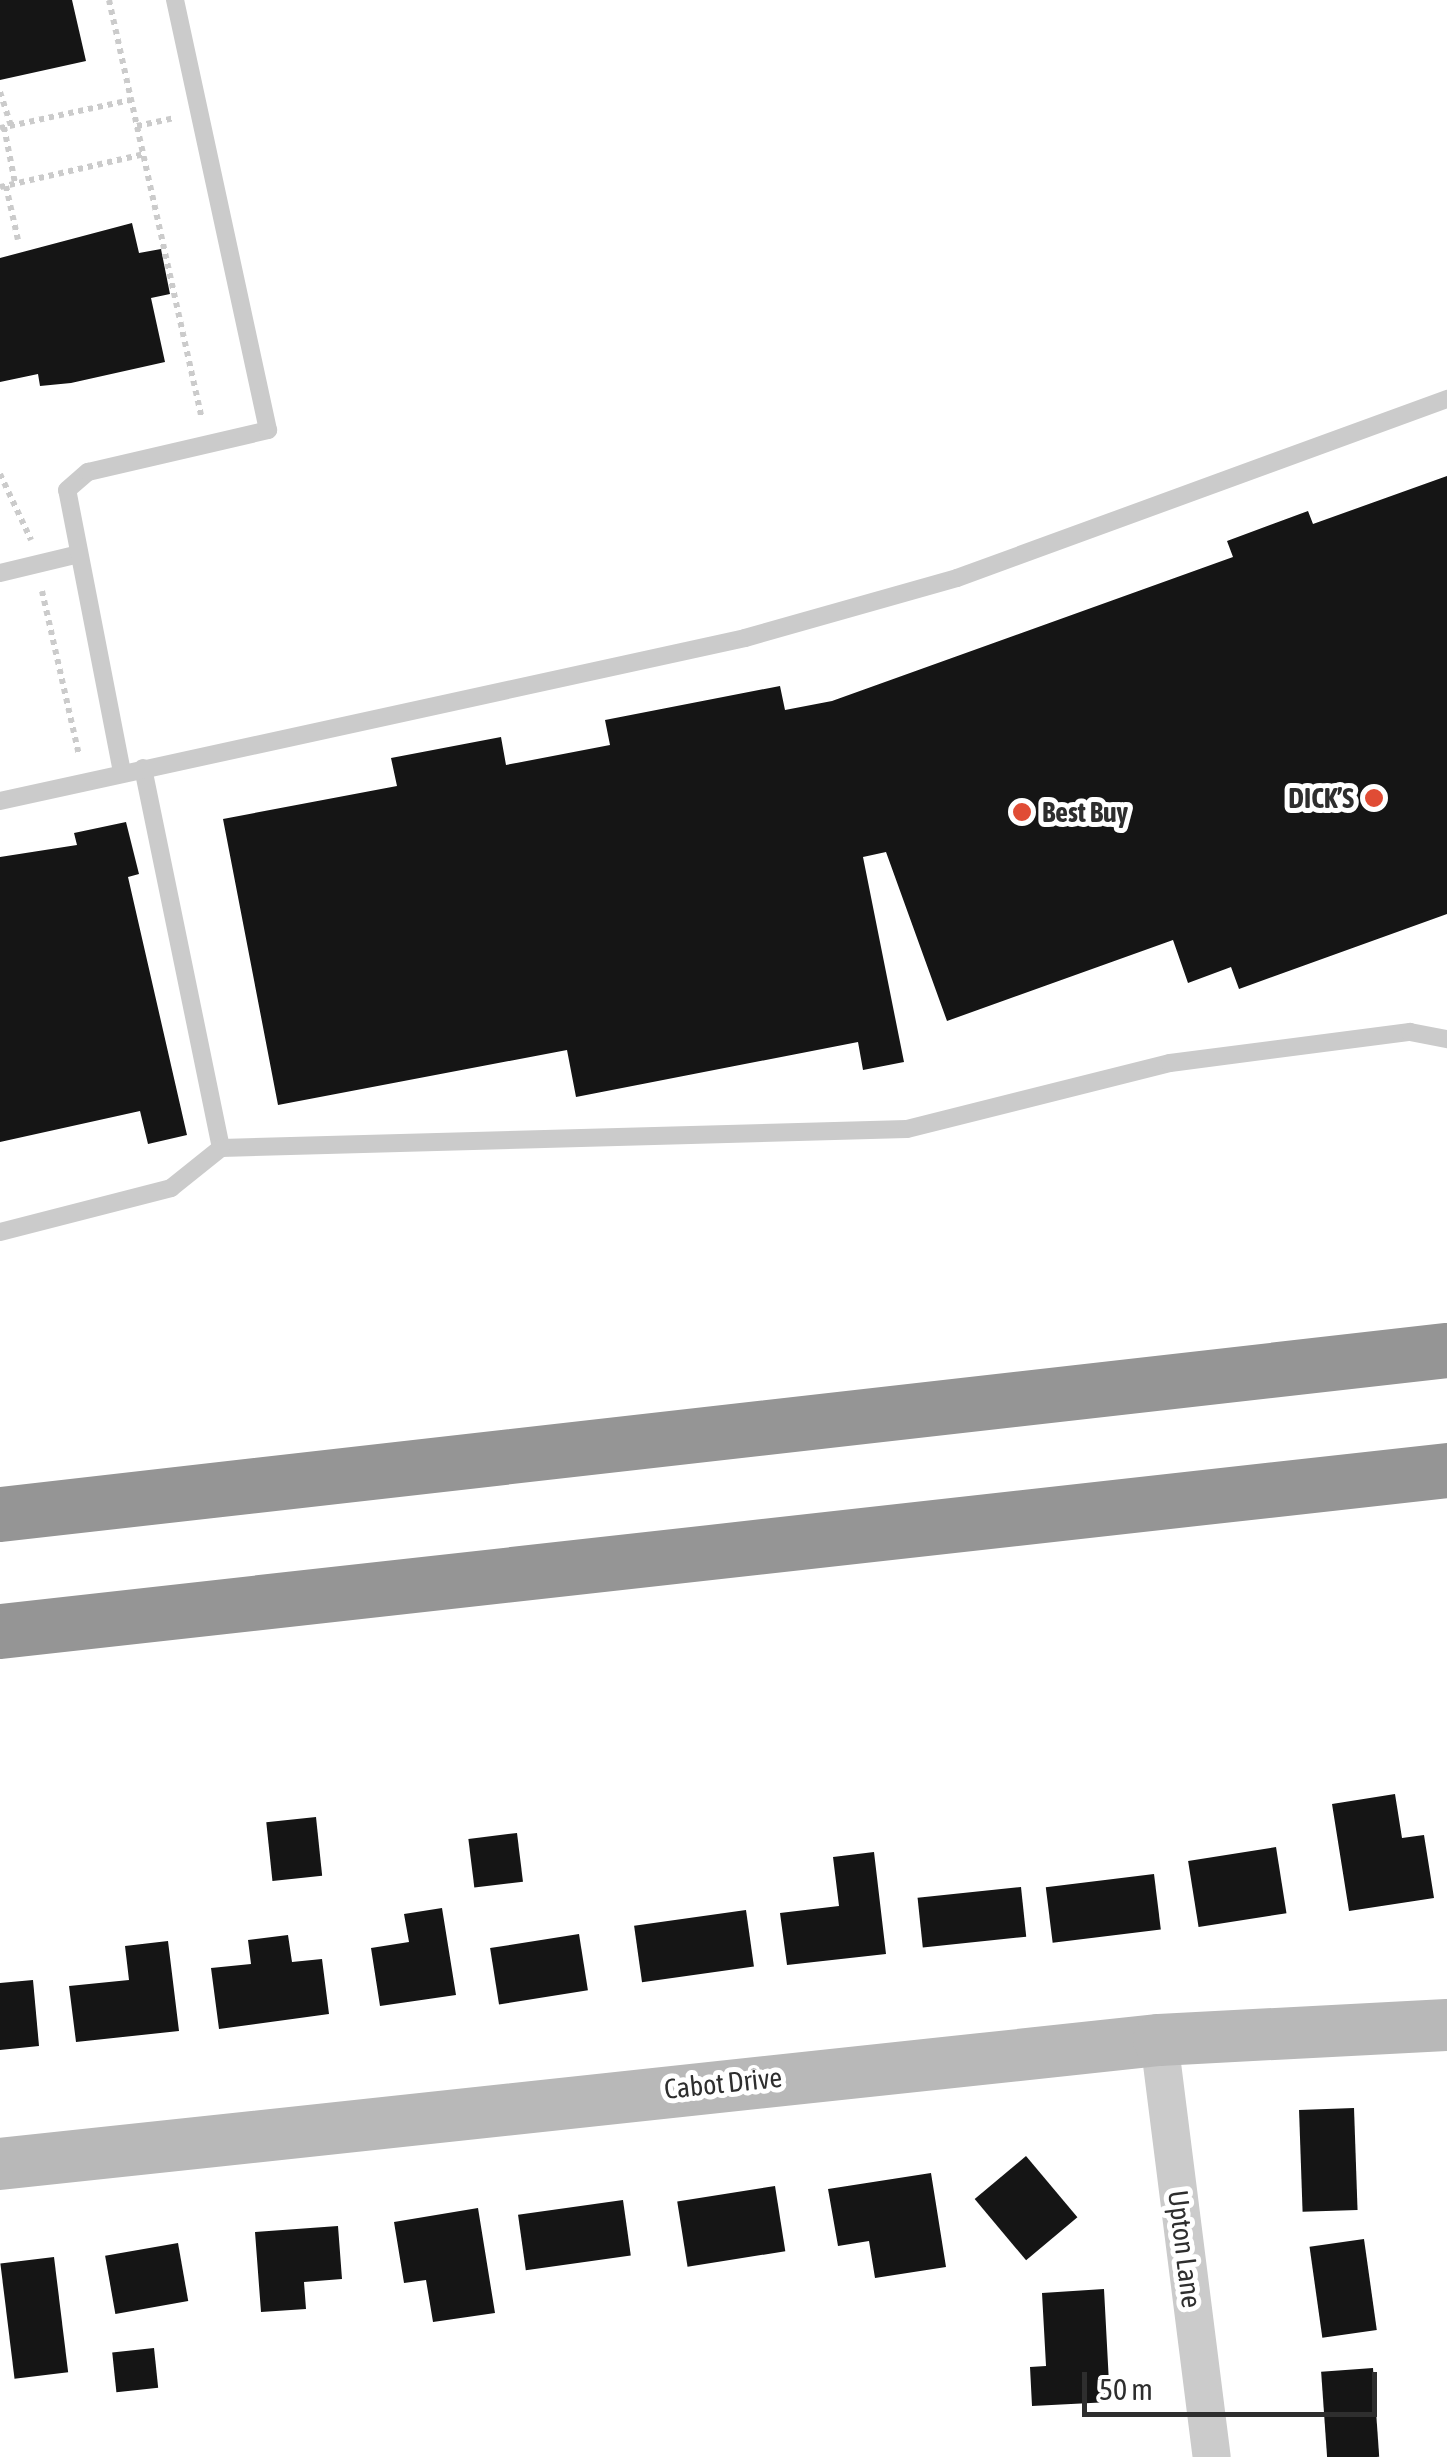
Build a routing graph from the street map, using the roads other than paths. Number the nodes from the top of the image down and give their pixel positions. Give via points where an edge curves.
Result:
1 (175, 0) edge
2 (1447, 399) edge
3 (75, 555) junction
4 (0, 573) edge
5 (143, 768) junction
6 (122, 772) junction
7 (0, 800) edge
8 (1447, 1039) edge
9 (221, 1148) junction
10 (0, 1232) edge
11 (1447, 1350) edge
12 (1447, 1470) edge
13 (0, 1514) edge
14 (0, 1631) edge
15 (1447, 2025) edge
16 (1159, 2040) junction
17 (0, 2164) edge
18 (1212, 2457) edge

1 - 3 lane via 268,430 76,477 63,501
2 - 5 lane via 957,578 756,636
3 - 4 lane
3 - 6 lane
5 - 6 lane
5 - 9 lane
6 - 7 lane
8 - 9 lane via 1410,1032 1170,1063 907,1129
9 - 10 lane via 171,1188
11 - 13 highway
12 - 14 highway
15 - 16 street, Cabot Drive
16 - 17 street, Cabot Drive
16 - 18 street, Upton Lane

